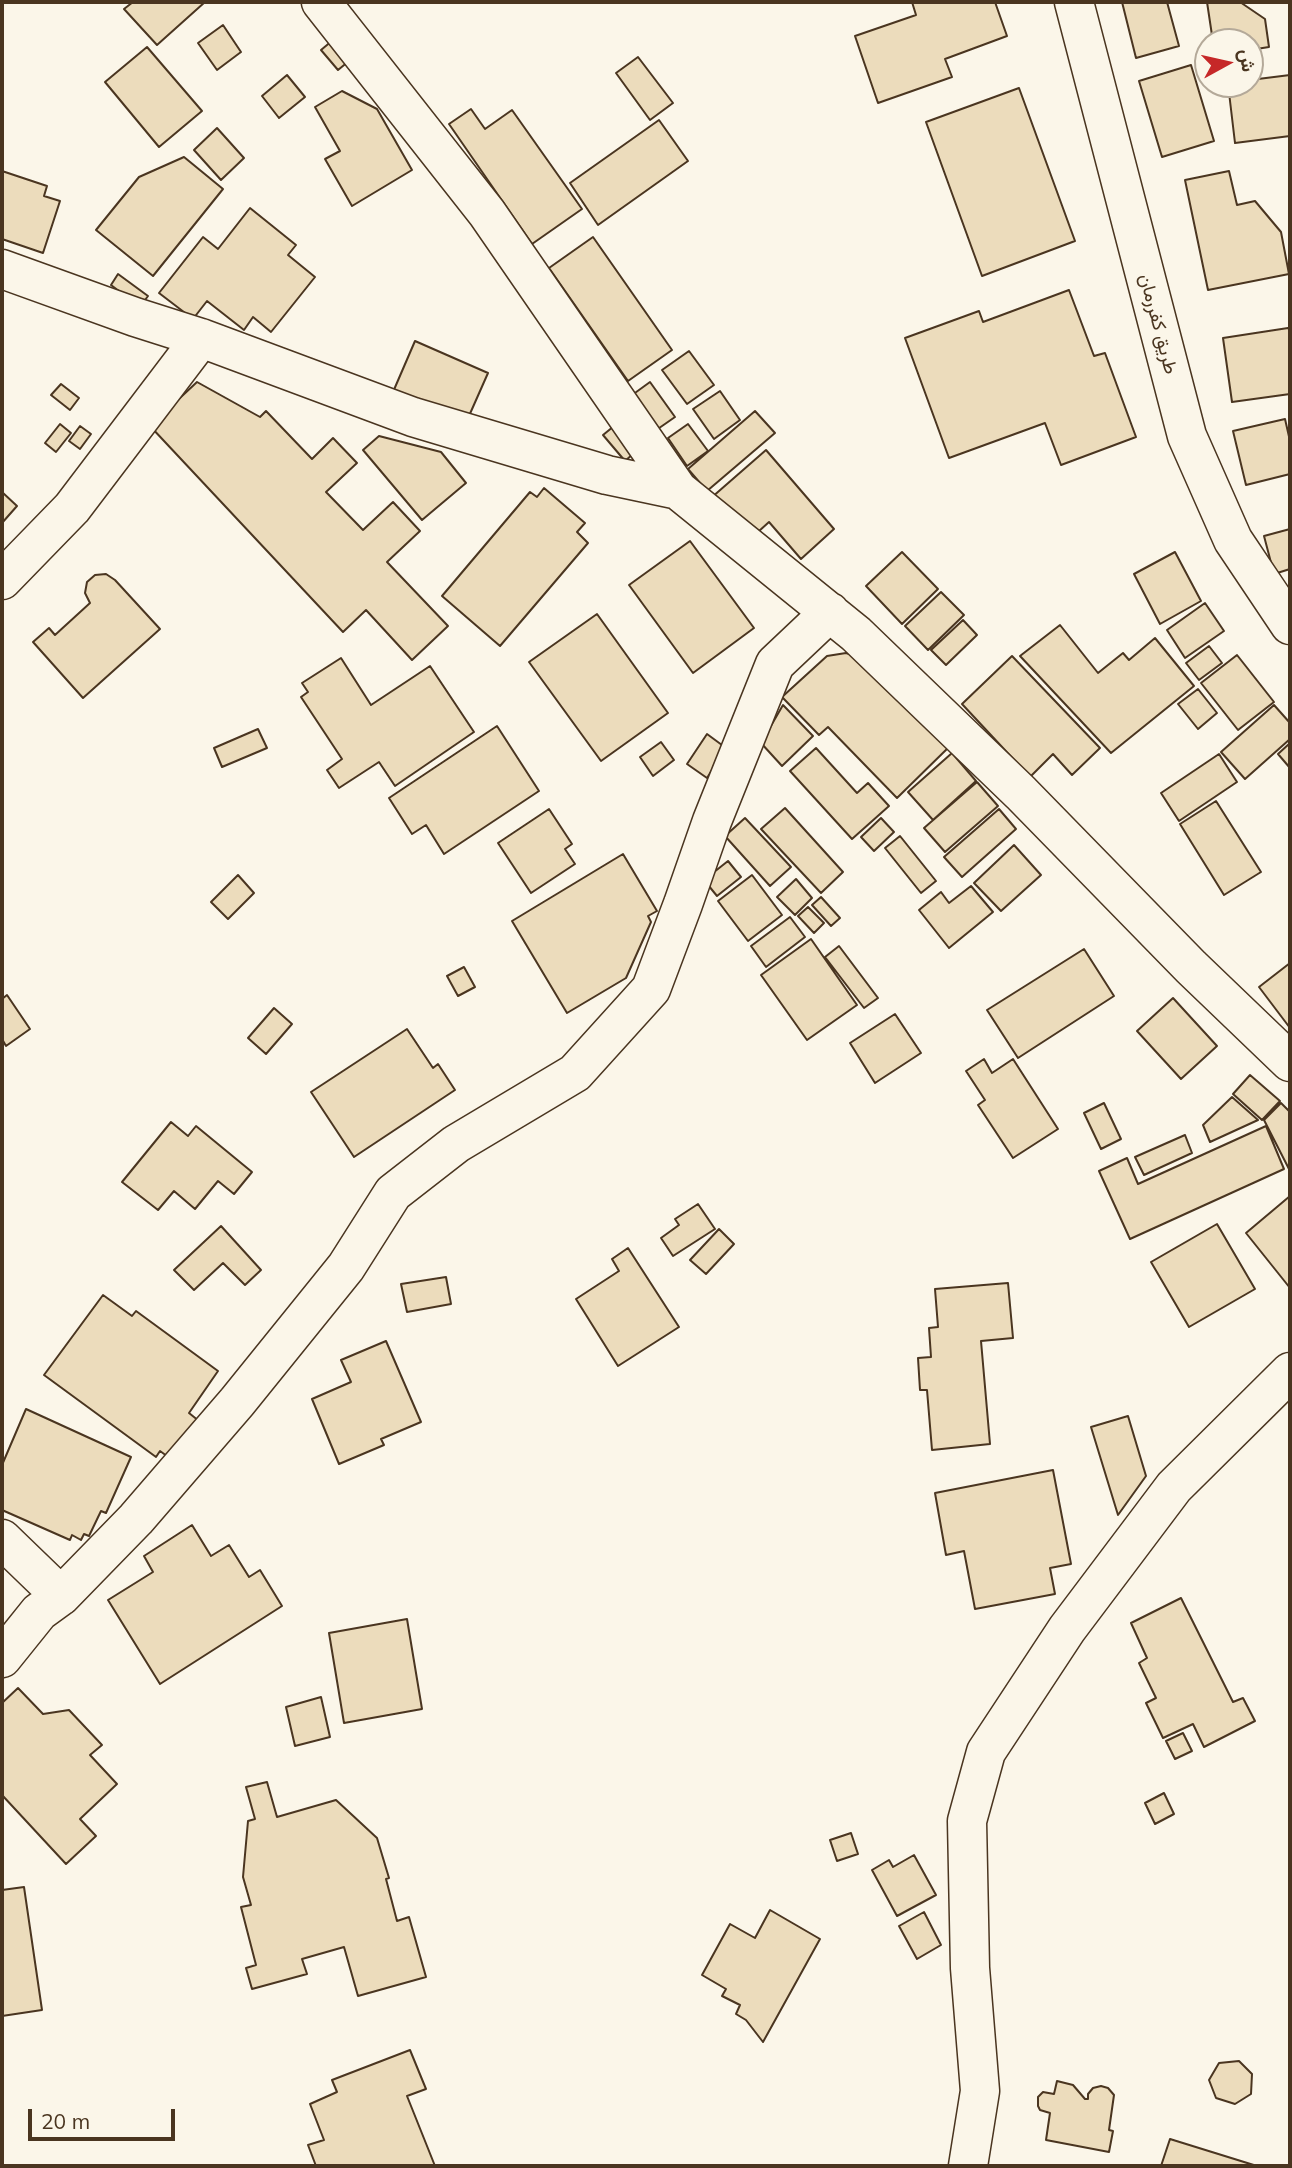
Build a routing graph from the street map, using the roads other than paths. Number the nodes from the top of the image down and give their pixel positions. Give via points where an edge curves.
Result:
1 (321, 2) edge
2 (1074, 2) edge
3 (2, 269) edge
4 (201, 338) junction
5 (678, 490) junction
6 (2, 580) edge
7 (830, 612) junction
8 (1290, 625) edge
9 (1290, 1062) edge
10 (1290, 1372) edge
11 (2, 1539) edge
12 (61, 1596) junction
13 (2, 1658) edge
14 (968, 2166) edge

1 - 5 street via 488,213
2 - 8 street, طريق كفررمان via 1187,436 1233,540
3 - 4 street
4 - 5 street via 413,417 607,475
4 - 6 street via 72,508
5 - 7 street
7 - 9 street via 1021,793
7 - 12 street via 775,664 651,989 575,1073 456,1144 393,1193 346,1267 237,1402 136,1519
10 - 14 street via 1174,1488 1067,1629 986,1752 967,1821 970,1968 980,2091
11 - 12 street
12 - 13 street via 39,1612

